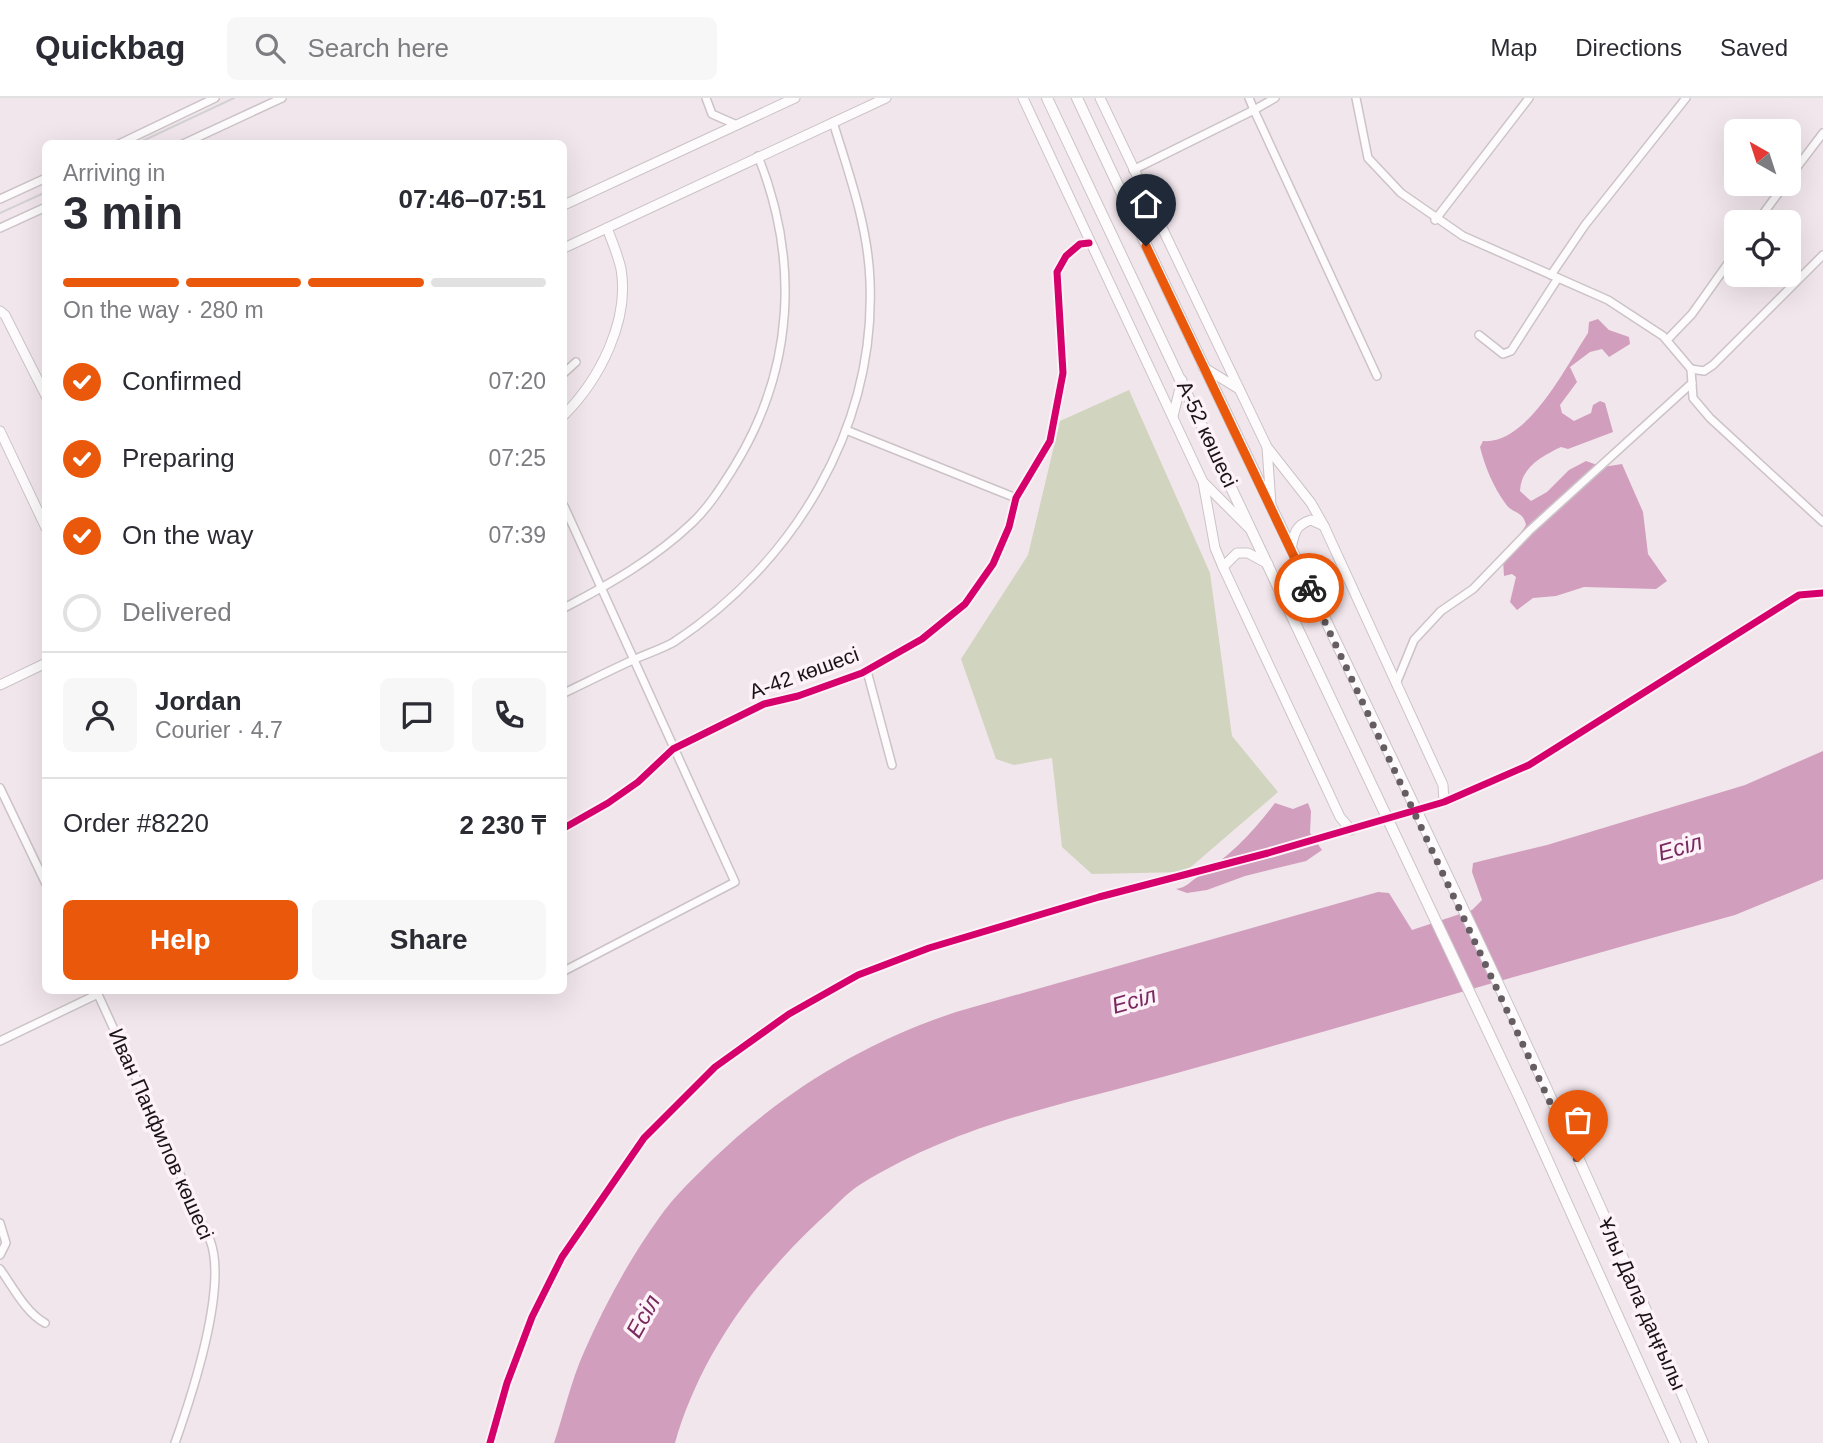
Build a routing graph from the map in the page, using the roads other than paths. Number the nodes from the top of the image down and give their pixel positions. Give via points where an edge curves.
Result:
1 (215, 98) edge
2 (282, 98) edge
3 (706, 98) edge
4 (795, 98) edge
5 (886, 98) edge
6 (1023, 98) edge
7 (1048, 98) edge
8 (1077, 98) edge
9 (1100, 98) edge
10 (1249, 98) edge
11 (1275, 98) edge
12 (1356, 98) edge
13 (1529, 98) edge
14 (1686, 98) edge
15 (1254, 110) junction
16 (833, 122) junction
17 (737, 125) junction
18 (1823, 133) edge
19 (126, 140) edge
20 (192, 140) edge
21 (758, 156) junction
22 (1801, 162) edge
23 (1133, 170) junction
24 (42, 180) edge
25 (0, 199) edge
26 (567, 204) edge
27 (42, 209) edge
28 (1435, 220) junction
29 (0, 228) edge
30 (607, 228) junction
31 (1089, 243) junction
32 (567, 247) edge
33 (1823, 255) edge
34 (1724, 269) edge
35 (1554, 276) junction
36 (0, 304) edge
37 (3, 313) edge
38 (1479, 335) dead end
39 (1667, 340) junction
40 (576, 362) dead end
41 (1203, 367) junction
42 (1691, 369) junction
43 (567, 370) edge
44 (1377, 376) dead end
45 (1182, 380) junction
46 (1692, 383) junction
47 (42, 388) edge
48 (1240, 390) junction
49 (567, 411) edge
50 (1173, 416) junction
51 (846, 430) junction
52 (0, 431) edge
53 (1267, 447) junction
54 (1203, 482) junction
55 (1016, 498) junction
56 (1271, 510) junction
57 (567, 513) edge
58 (42, 520) edge
59 (1823, 522) edge
60 (1324, 526) junction
61 (1252, 531) junction
62 (1291, 549) junction
63 (1268, 564) junction
64 (1223, 567) junction
65 (601, 588) junction
66 (1823, 593) edge
67 (567, 606) edge
68 (635, 659) junction
69 (42, 665) edge
70 (867, 671) junction
71 (1396, 684) junction
72 (0, 685) edge
73 (567, 692) edge
74 (673, 749) junction
75 (1392, 760) joint
76 (892, 765) dead end
77 (1367, 770) joint
78 (0, 788) edge
79 (1444, 802) junction
80 (567, 826) edge
81 (1351, 830) junction
82 (42, 876) edge
83 (567, 969) edge
84 (93, 994) edge
85 (98, 994) edge
86 (0, 1041) edge
87 (0, 1223) edge
88 (0, 1255) edge
89 (0, 1269) edge
90 (45, 1323) dead end
91 (174, 1443) edge
92 (490, 1443) edge
93 (1675, 1443) edge
94 (1703, 1443) edge

1 - 19 street
2 - 20 street
3 - 17 street via 712,114
4 - 17 street
5 - 16 street
6 - 31 street
7 - 45 main road, А-52 көшесі
8 - 41 main road, А-52 көшесі
9 - 23 street
10 - 15 street
11 - 15 street
12 - 28 street via 1368,158 1383,177
13 - 28 street
14 - 35 street via 1585,225
15 - 23 street
15 - 44 street
16 - 21 street
16 - 51 street via 857,199 870,282 867,348
17 - 26 street
18 - 22 street
21 - 30 street
21 - 65 street via 773,192 787,278 785,320 768,402 743,453 694,521 648,560
23 - 48 street
24 - 25 street
27 - 29 street
28 - 35 street
30 - 32 street
30 - 49 street via 621,271 615,327 594,378
31 - 50 street
31 - 55 street, А-42 көшесі via 1080,244 1066,256 1057,272 1063,373 1050,441
33 - 42 street via 1719,360 1704,371
34 - 39 street
35 - 38 street via 1511,351 1503,354
35 - 39 street via 1608,300
36 - 37 street
37 - 47 street
39 - 42 street
40 - 43 street
41 - 48 street
41 - 56 main road, А-52 көшесі
42 - 46 street
45 - 50 street
45 - 61 main road, А-52 көшесі
46 - 59 street via 1693,398 1710,418
46 - 71 street via 1529,531 1473,589 1441,611 1414,640
48 - 53 street
50 - 54 street
51 - 55 street
51 - 68 street via 800,521 760,572 715,613 671,643
52 - 58 street
53 - 56 street
53 - 60 street
54 - 61 street
54 - 64 street
55 - 70 street, А-42 көшесі via 993,564 965,604 922,639
56 - 62 main road, А-52 көшесі
57 - 65 street
60 - 62 street via 1311,520 1300,524
60 - 71 street
61 - 63 main road, А-52 көшесі
62 - 75 main road, А-52 көшесі
63 - 64 street via 1248,553 1237,553
63 - 77 main road, А-52 көшесі
64 - 81 street via 1340,817
65 - 67 street
65 - 68 street
66 - 79 street via 1799,595 1529,765
68 - 73 street
68 - 74 street
69 - 72 street
70 - 74 street, А-42 көшесі via 764,704
70 - 76 street
71 - 79 street via 1443,785
74 - 80 street, А-42 көшесі via 638,782
74 - 83 street via 735,883
75 - 94 main road, Ұлы Дала даңғылы via 1656,1331
77 - 93 main road, Ұлы Дала даңғылы
78 - 82 street
79 - 81 street
81 - 92 street via 929,948 858,975 789,1014 715,1068 644,1138 562,1256 532,1317
84 - 86 street
85 - 91 street, Иван Панфилов көшесі via 210,1240 217,1266 194,1384
87 - 88 street via 6,1243
89 - 90 street via 35,1318

